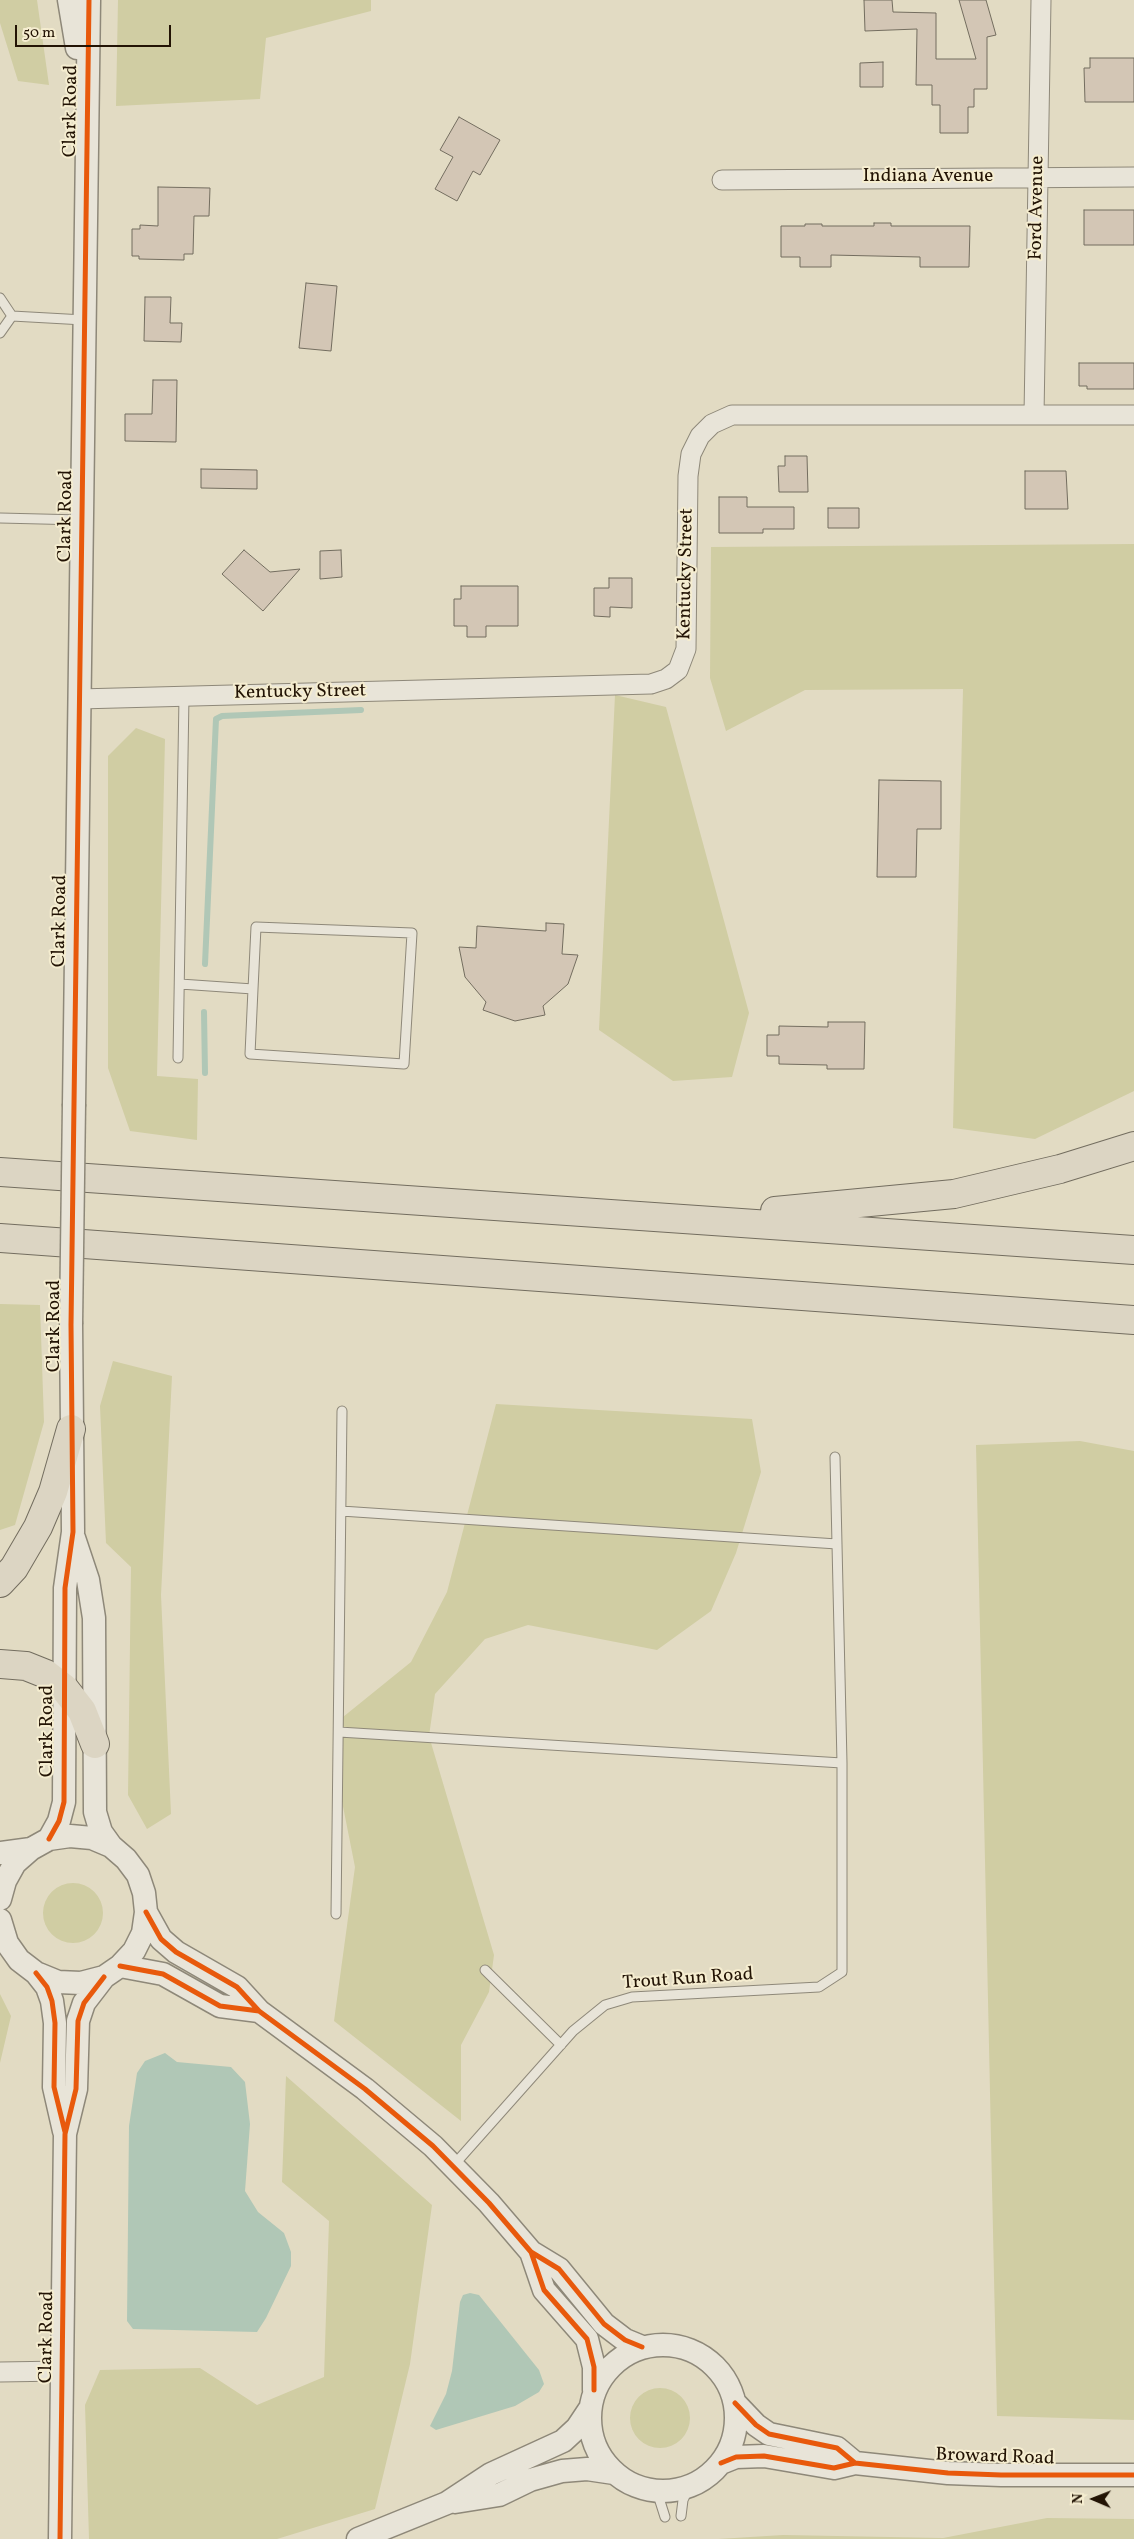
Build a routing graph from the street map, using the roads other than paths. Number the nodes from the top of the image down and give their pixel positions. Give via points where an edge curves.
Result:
1 (69, 0) edge
2 (89, 0) edge
3 (1041, 0) edge
4 (86, 104) junction
5 (1134, 177) edge
6 (1038, 178) junction
7 (722, 180) dead end
8 (0, 298) edge
9 (12, 316) junction
10 (85, 320) junction
11 (0, 333) edge
12 (1034, 415) junction
13 (1134, 415) edge
14 (0, 518) edge
15 (82, 520) junction
16 (184, 696) junction
17 (79, 699) junction
18 (180, 984) junction
19 (253, 989) junction
20 (178, 1058) dead end
21 (1134, 1146) edge
22 (0, 1172) edge
23 (685, 1218) junction
24 (0, 1238) edge
25 (28, 1240) junction
26 (0, 1244) edge
27 (1134, 1250) edge
28 (1045, 1315) junction
29 (1134, 1320) edge
30 (1134, 1337) edge
31 (342, 1411) dead end
32 (70, 1429) junction
33 (836, 1457) dead end
34 (341, 1511) junction
35 (72, 1532) junction
36 (837, 1544) junction
37 (0, 1583) edge
38 (0, 1664) edge
39 (64, 1688) junction
40 (338, 1732) junction
41 (95, 1744) junction
42 (842, 1763) junction
43 (40, 1844) junction
44 (111, 1846) junction
45 (0, 1853) edge
46 (0, 1900) edge
47 (146, 1912) junction
48 (336, 1914) dead end
49 (0, 1922) edge
50 (485, 1970) dead end
51 (112, 1971) junction
52 (36, 1973) junction
53 (259, 2011) junction
54 (561, 2045) junction
55 (65, 2134) junction
56 (453, 2166) junction
57 (531, 2252) junction
58 (642, 2347) junction
59 (62, 2371) junction
60 (0, 2372) edge
61 (592, 2400) junction
62 (735, 2404) junction
63 (721, 2463) junction
64 (855, 2463) junction
65 (614, 2473) junction
66 (1134, 2475) edge
67 (689, 2487) junction
68 (650, 2490) junction
69 (447, 2504) junction
70 (680, 2516) dead end
71 (665, 2517) dead end
72 (60, 2539) edge
73 (358, 2539) edge

1 - 4 street
2 - 4 street, Clark Road
3 - 6 street, Ford Avenue
4 - 10 street, Clark Road
5 - 6 street, Indiana Avenue
6 - 7 street, Indiana Avenue
6 - 12 street, Ford Avenue
8 - 9 lane
9 - 10 lane
9 - 11 lane
10 - 15 street, Clark Road
12 - 13 street, Kentucky Street
12 - 16 street, Kentucky Street via 732,415 712,424 700,436 691,454 688,476 686,649 678,670 651,684
14 - 15 lane
15 - 17 street, Clark Road
16 - 17 street, Kentucky Street
16 - 18 lane
17 - 32 street, Clark Road, bridge
18 - 19 lane
18 - 20 lane
19 - 19 lane via 250,1054 404,1064 412,933 256,927
21 - 23 highway via 1060,1169 954,1194
22 - 23 highway
23 - 27 highway
24 - 25 highway
25 - 26 highway
25 - 28 highway
28 - 29 highway
28 - 30 highway
31 - 34 lane
32 - 35 street, Clark Road
32 - 37 highway via 54,1492 14,1568
33 - 36 lane
34 - 36 lane
34 - 40 lane
35 - 39 street, Clark Road via 65,1588
35 - 41 street, Clark Road via 88,1580 94,1618
36 - 42 lane
38 - 39 highway via 26,1666 46,1674
39 - 41 highway via 82,1711
39 - 43 street, Clark Road via 64,1802 59,1821
40 - 42 lane
40 - 48 lane
41 - 44 street, Clark Road via 95,1812 101,1832
42 - 54 lane, Trout Run Road via 842,1972 819,1986 632,1997 605,2005
43 - 44 street via 70,1836 92,1838
43 - 45 street
43 - 46 street, Clark Road via 12,1869
44 - 47 street via 138,1875
47 - 51 street, Clark Road via 143,1932 134,1951
47 - 53 street via 161,1939 176,1952 237,1987
49 - 52 street via 7,1943 19,1960
50 - 54 lane
51 - 52 street via 81,1983 58,1982
51 - 53 street via 164,1974 220,2006
51 - 55 street, Clark Road via 84,2004 78,2020 76,2089
52 - 55 street, Clark Road via 52,2000 54,2087
53 - 56 street via 365,2089
54 - 56 lane, Trout Run Road
55 - 59 street, Clark Road
56 - 57 street
57 - 58 street via 559,2269 604,2324 625,2340
57 - 61 street via 544,2290 587,2339 594,2367
58 - 61 street via 620,2357 605,2371
58 - 62 street via 680,2345 700,2354 716,2366
59 - 60 street
59 - 72 street, Clark Road
61 - 65 street via 590,2428 594,2445
61 - 69 street via 577,2428 563,2441 491,2474
62 - 63 street via 736,2424 731,2445
62 - 64 street via 770,2434 837,2448
63 - 64 street, Broward Road via 745,2456 764,2456 834,2468
63 - 67 street
64 - 66 street, Broward Road via 948,2473
65 - 68 street via 631,2484
65 - 69 street via 587,2469 562,2471 530,2480 498,2495
67 - 68 street via 670,2491
67 - 70 lane
68 - 71 lane via 659,2498
69 - 73 street

